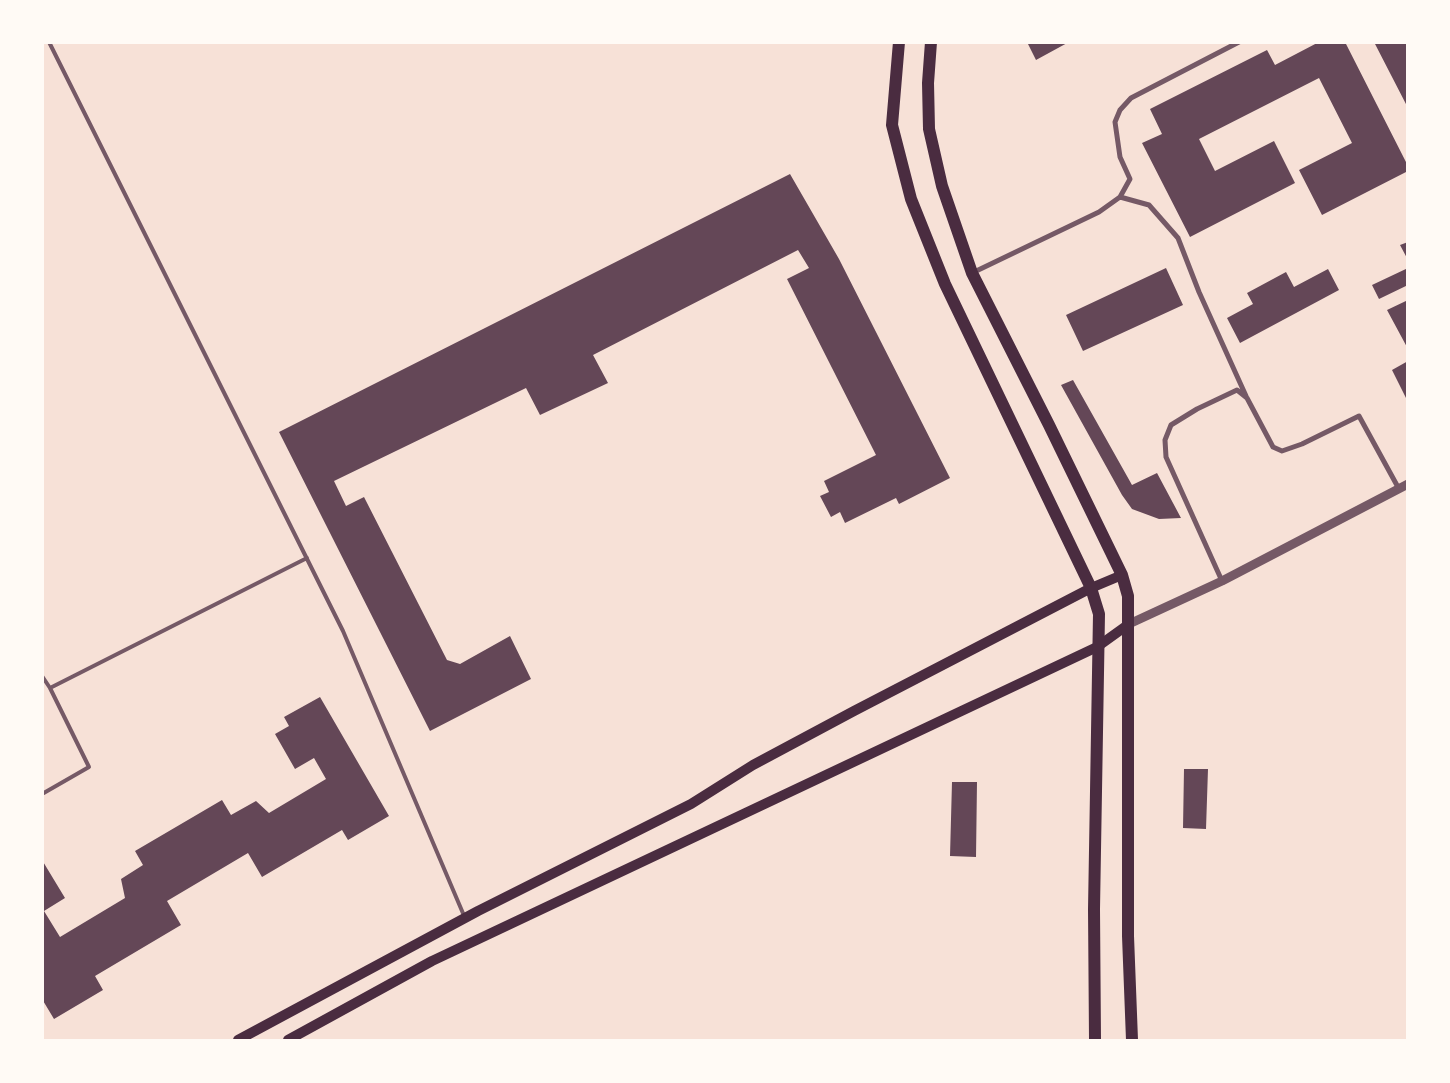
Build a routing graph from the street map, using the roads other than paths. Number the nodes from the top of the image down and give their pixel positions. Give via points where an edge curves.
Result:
1 (49, 42) edge
2 (899, 42) edge
3 (931, 42) edge
4 (1239, 42) edge
5 (1120, 197) junction
6 (972, 273) junction
7 (1247, 398) junction
8 (1403, 487) edge
9 (306, 558) junction
10 (1122, 575) junction
11 (1222, 581) junction
12 (1091, 588) junction
13 (1129, 624) junction
14 (1097, 648) junction
15 (42, 676) edge
16 (50, 688) junction
17 (42, 794) edge
18 (465, 918) junction
19 (238, 1040) edge
20 (288, 1040) edge
21 (1095, 1040) edge
22 (1132, 1040) edge

1 - 9 lane
2 - 12 main road via 892,125 912,199 945,284
3 - 6 main road via 929,130 942,186
4 - 5 street via 1131,98 1120,110 1115,122 1120,157 1130,179
5 - 6 street via 1099,212
5 - 7 street via 1149,205 1178,238
6 - 10 main road
7 - 8 street via 1273,448 1282,451 1360,416
7 - 11 street via 1237,390 1197,408 1171,426 1165,440 1166,457
8 - 11 street
9 - 16 lane
9 - 18 lane via 343,631
10 - 12 main road
10 - 13 main road via 1128,596
11 - 13 street
12 - 14 main road via 1099,614
12 - 18 main road via 753,765 691,804
13 - 14 main road
13 - 22 main road via 1128,936
14 - 20 main road via 432,961
14 - 21 main road
15 - 16 lane
16 - 17 lane via 89,767
18 - 19 main road

